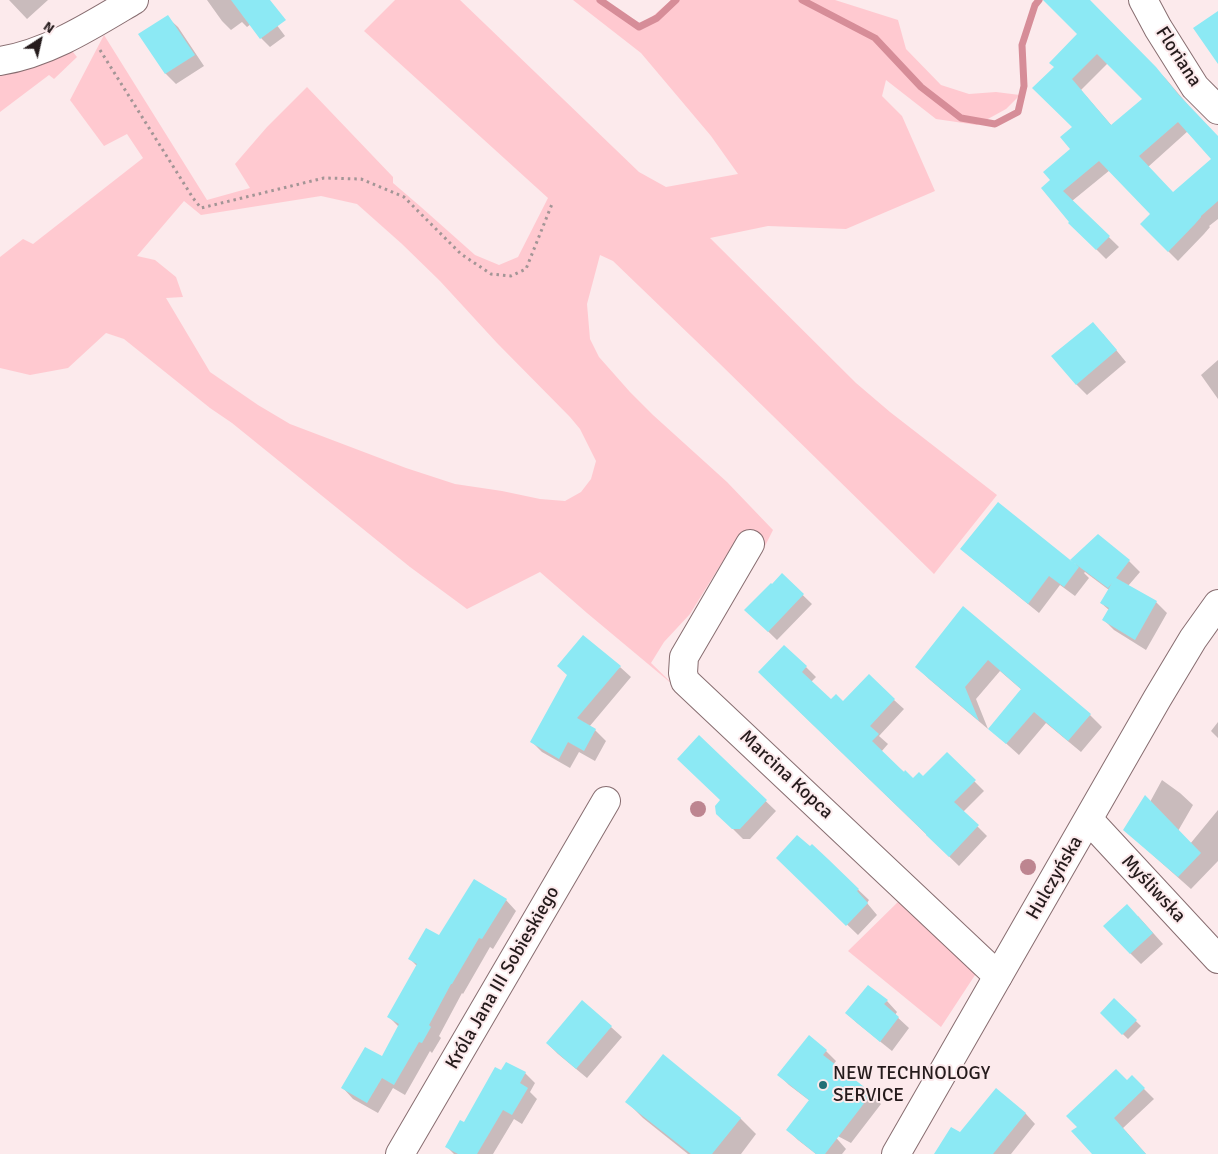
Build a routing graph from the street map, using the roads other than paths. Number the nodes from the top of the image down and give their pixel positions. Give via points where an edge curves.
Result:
1 (134, 0) edge
2 (1143, 0) edge
3 (1158, 0) edge
4 (1158, 28) junction
5 (0, 61) edge
6 (1218, 110) edge
7 (750, 544) dead end
8 (1218, 604) edge
9 (606, 801) dead end
10 (1089, 820) junction
11 (1218, 959) edge
12 (998, 976) junction
13 (400, 1154) edge
14 (896, 1154) edge

1 - 5 street via 44,49
2 - 4 street, Floriana
3 - 4 street
4 - 6 street, Floriana via 1195,87
7 - 12 street, Marcina Kopca via 684,657 685,681
8 - 10 street, Hulczyńska via 1193,639
9 - 13 street, Króla Jana III Sobieskiego
10 - 11 street, Myśliwska
10 - 12 street, Hulczyńska
12 - 14 street, Hulczyńska

